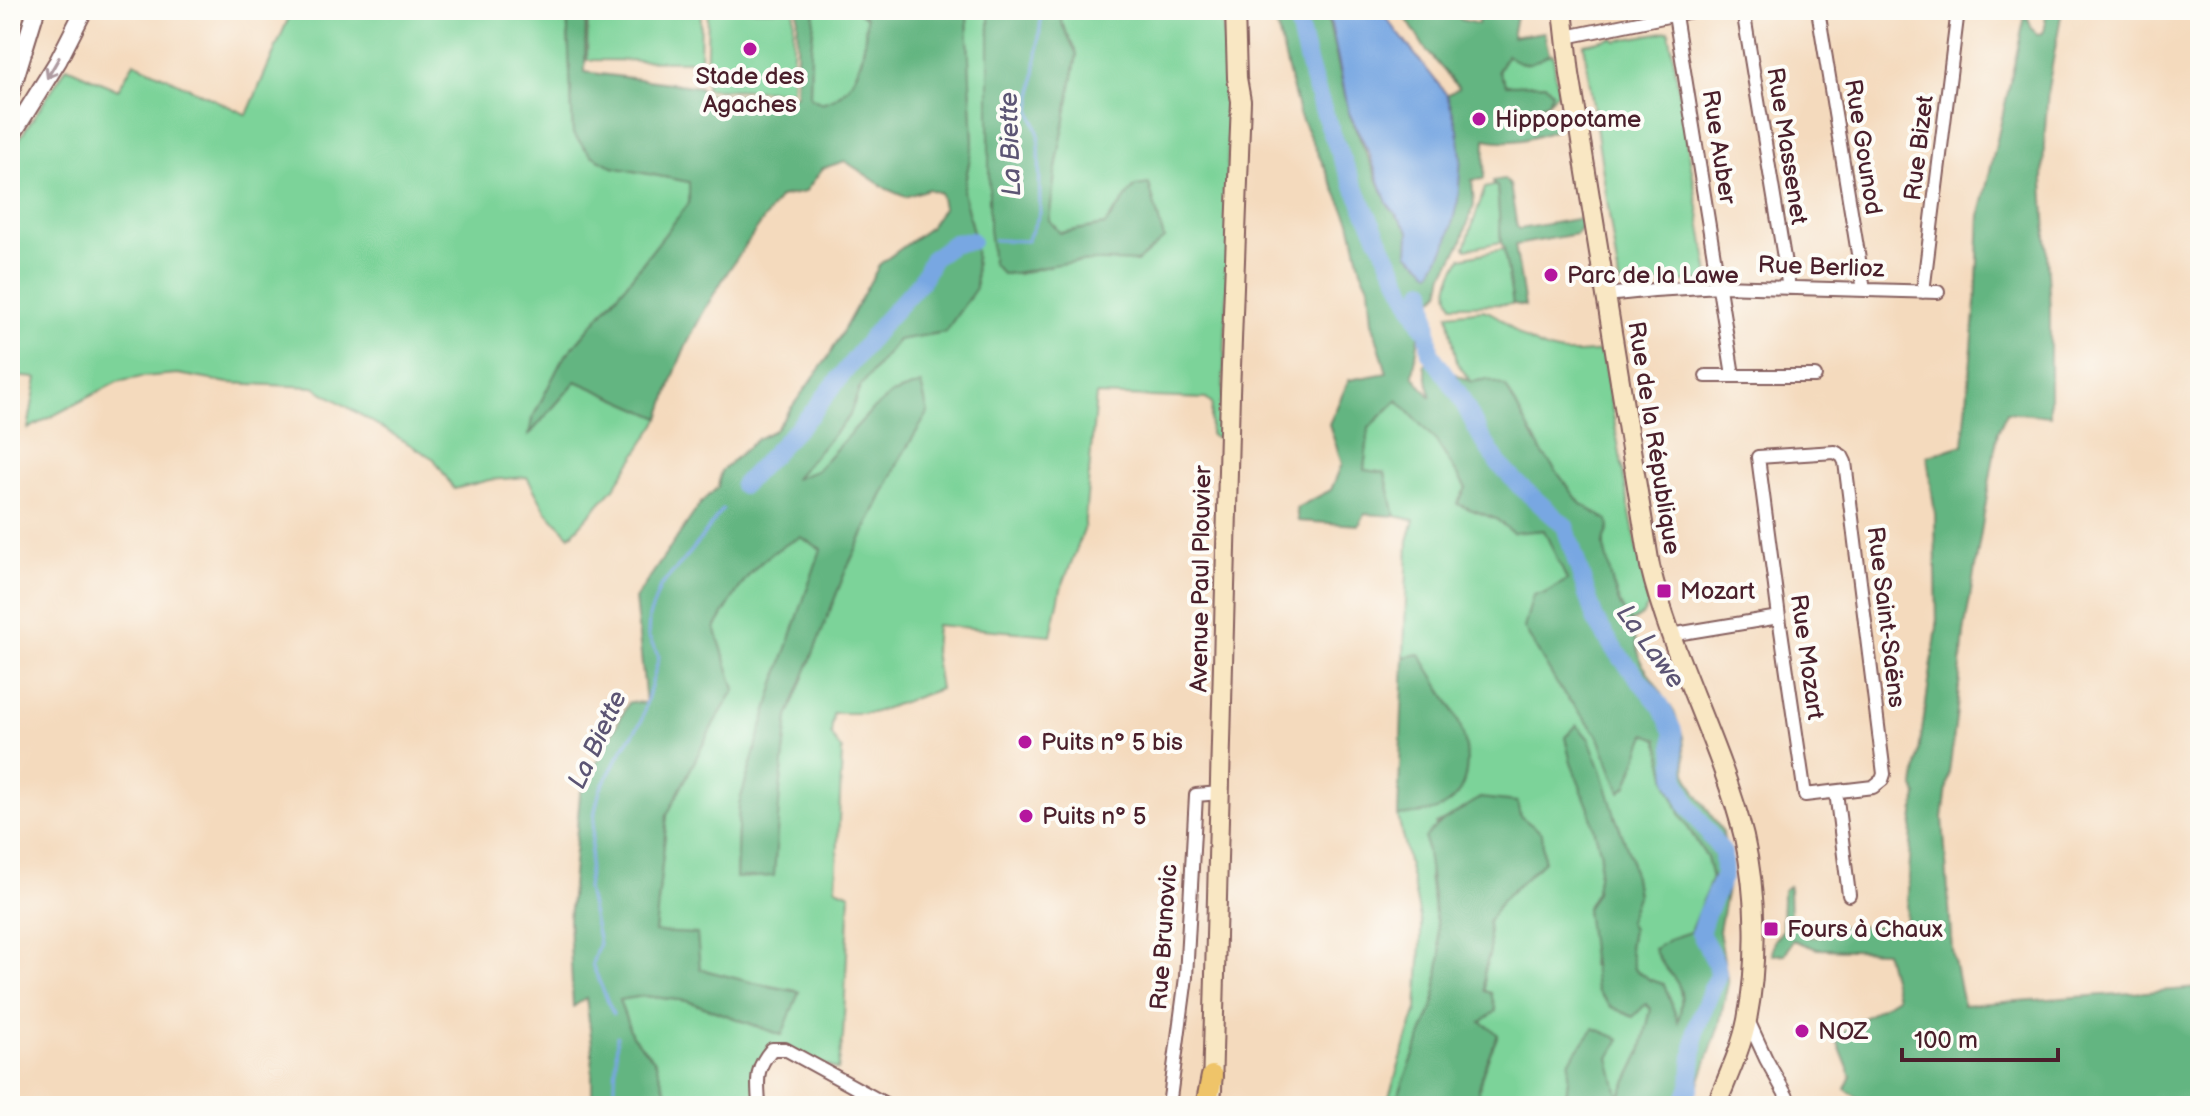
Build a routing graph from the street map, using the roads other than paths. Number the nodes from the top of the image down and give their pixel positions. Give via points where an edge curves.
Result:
1 (36, 10) edge
2 (84, 10) edge
3 (1235, 10) edge
4 (1246, 10) edge
5 (1563, 10) edge
6 (1697, 10) edge
7 (1743, 10) edge
8 (1818, 10) edge
9 (1958, 10) edge
10 (1675, 15) junction
11 (1566, 37) junction
12 (10, 95) edge
13 (1241, 101) junction
14 (13, 128) edge
15 (1720, 286) junction
16 (1789, 288) junction
17 (1864, 290) junction
18 (1923, 292) junction
19 (1938, 292) dead end
20 (1606, 295) junction
21 (1733, 375) junction
22 (1706, 376) dead end
23 (1815, 376) dead end
24 (1758, 457) joint
25 (1779, 617) junction
26 (1670, 635) junction
27 (1873, 787) joint
28 (1836, 792) junction
29 (1220, 793) junction
30 (1849, 895) dead end
31 (1747, 1018) junction
32 (1739, 1048) junction
33 (1766, 1059) junction
34 (1212, 1076) joint
35 (759, 1106) edge
36 (889, 1106) edge
37 (1169, 1106) edge
38 (1211, 1106) edge
39 (1716, 1106) edge
40 (1792, 1106) edge

1 - 12 street
2 -> 14 street via 58,61
3 - 13 main road, Avenue Paul Plouvier
4 - 13 main road, Avenue Paul Plouvier
5 - 11 main road, Rue de la République
6 - 10 street
7 - 16 street, Rue Massenet
8 - 17 street, Rue Gounod
9 - 18 street, Rue Bizet
10 - 11 street
10 - 15 street, Rue Auber
11 - 20 main road, Rue de la République
13 - 29 main road, Avenue Paul Plouvier
15 - 16 street, Rue Berlioz
15 - 20 street, Rue Berlioz
15 - 21 street, Rue Auber
16 - 17 street, Rue Berlioz
17 - 18 street, Rue Berlioz
18 - 19 street, Rue Berlioz
20 - 26 main road, Rue de la République via 1650,566
21 - 22 street
21 - 23 street
24 - 25 street, Rue Mozart
24 - 27 street, Rue Saint-Saëns via 1835,452 1845,462 1884,770
25 - 26 street
25 - 28 street, Rue Mozart via 1805,795
26 - 31 main road, Rue de la République via 1744,839 1754,927
27 - 28 street, Rue Mozart
28 - 30 street
29 - 34 main road, Avenue Paul Plouvier
29 - 37 street, Rue Brunovic via 1196,795 1186,977
31 - 32 main road, Rue de la République
31 - 33 street
32 - 33 street
32 - 39 main road, Rue de la République
33 - 40 street
34 - 38 highway
35 - 36 street via 758,1072 772,1049 785,1049

